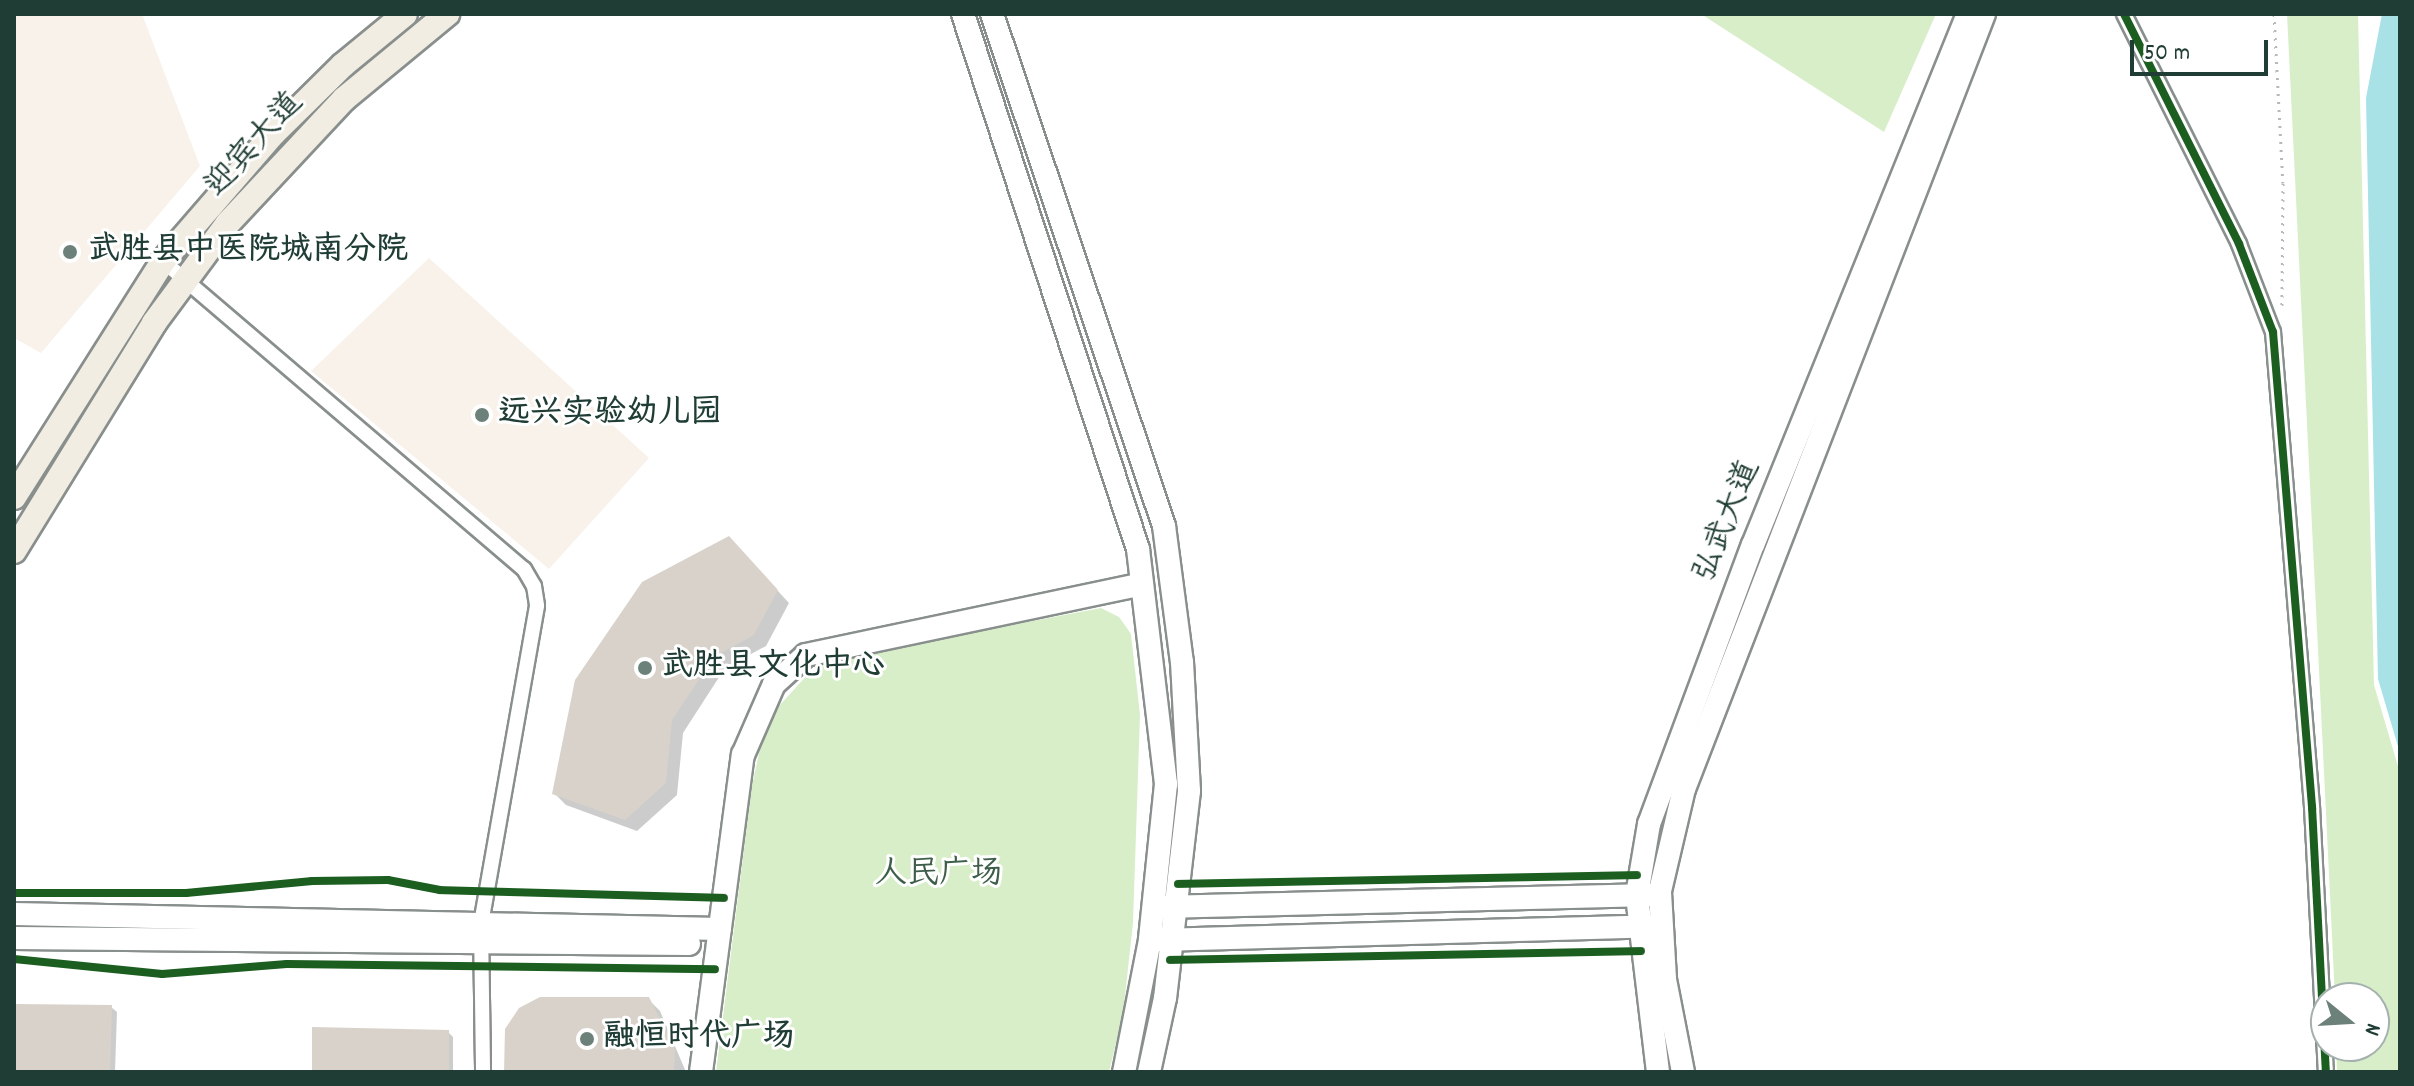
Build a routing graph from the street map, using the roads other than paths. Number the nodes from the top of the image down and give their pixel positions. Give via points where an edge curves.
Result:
1 (405, 14) edge
2 (447, 14) edge
3 (963, 14) edge
4 (992, 14) edge
5 (1968, 14) edge
6 (1984, 14) edge
7 (2124, 14) edge
8 (163, 261) junction
9 (186, 280) junction
10 (14, 497) edge
11 (14, 551) edge
12 (1142, 584) junction
13 (1649, 895) junction
14 (1153, 907) junction
15 (1176, 907) junction
16 (14, 914) edge
17 (1650, 926) junction
18 (482, 933) junction
19 (719, 936) junction
20 (14, 938) edge
21 (1162, 940) junction
22 (483, 1072) edge
23 (701, 1072) edge
24 (1124, 1072) edge
25 (1149, 1072) edge
26 (1658, 1072) edge
27 (1683, 1072) edge
28 (2326, 1072) edge

1 - 8 main road, 迎宾大道 via 274,133
2 - 9 main road, 迎宾大道 via 314,128
3 - 12 main road via 1138,549
4 - 15 main road via 1164,526 1182,662 1189,791
5 - 13 main road, 弘武大道 via 1667,770 1649,824
6 - 13 main road, 弘武大道 via 1713,703
7 - 28 street via 2239,244 2273,332 2312,807
8 - 9 street
8 - 10 main road, 迎宾大道
9 - 11 main road, 迎宾大道 via 84,431
9 - 18 street via 524,569 534,586 537,606
12 - 14 main road via 1166,784
12 - 19 main road via 806,655 774,684 743,755
13 - 15 main road
13 - 17 main road, 弘武大道
14 - 15 main road
14 - 21 main road
15 - 21 main road
16 - 18 main road
17 - 21 main road
17 - 26 main road, 弘武大道
17 - 27 main road, 弘武大道
18 - 19 main road
18 - 20 main road
18 - 22 street
19 - 23 main road
21 - 24 main road
21 - 25 main road

